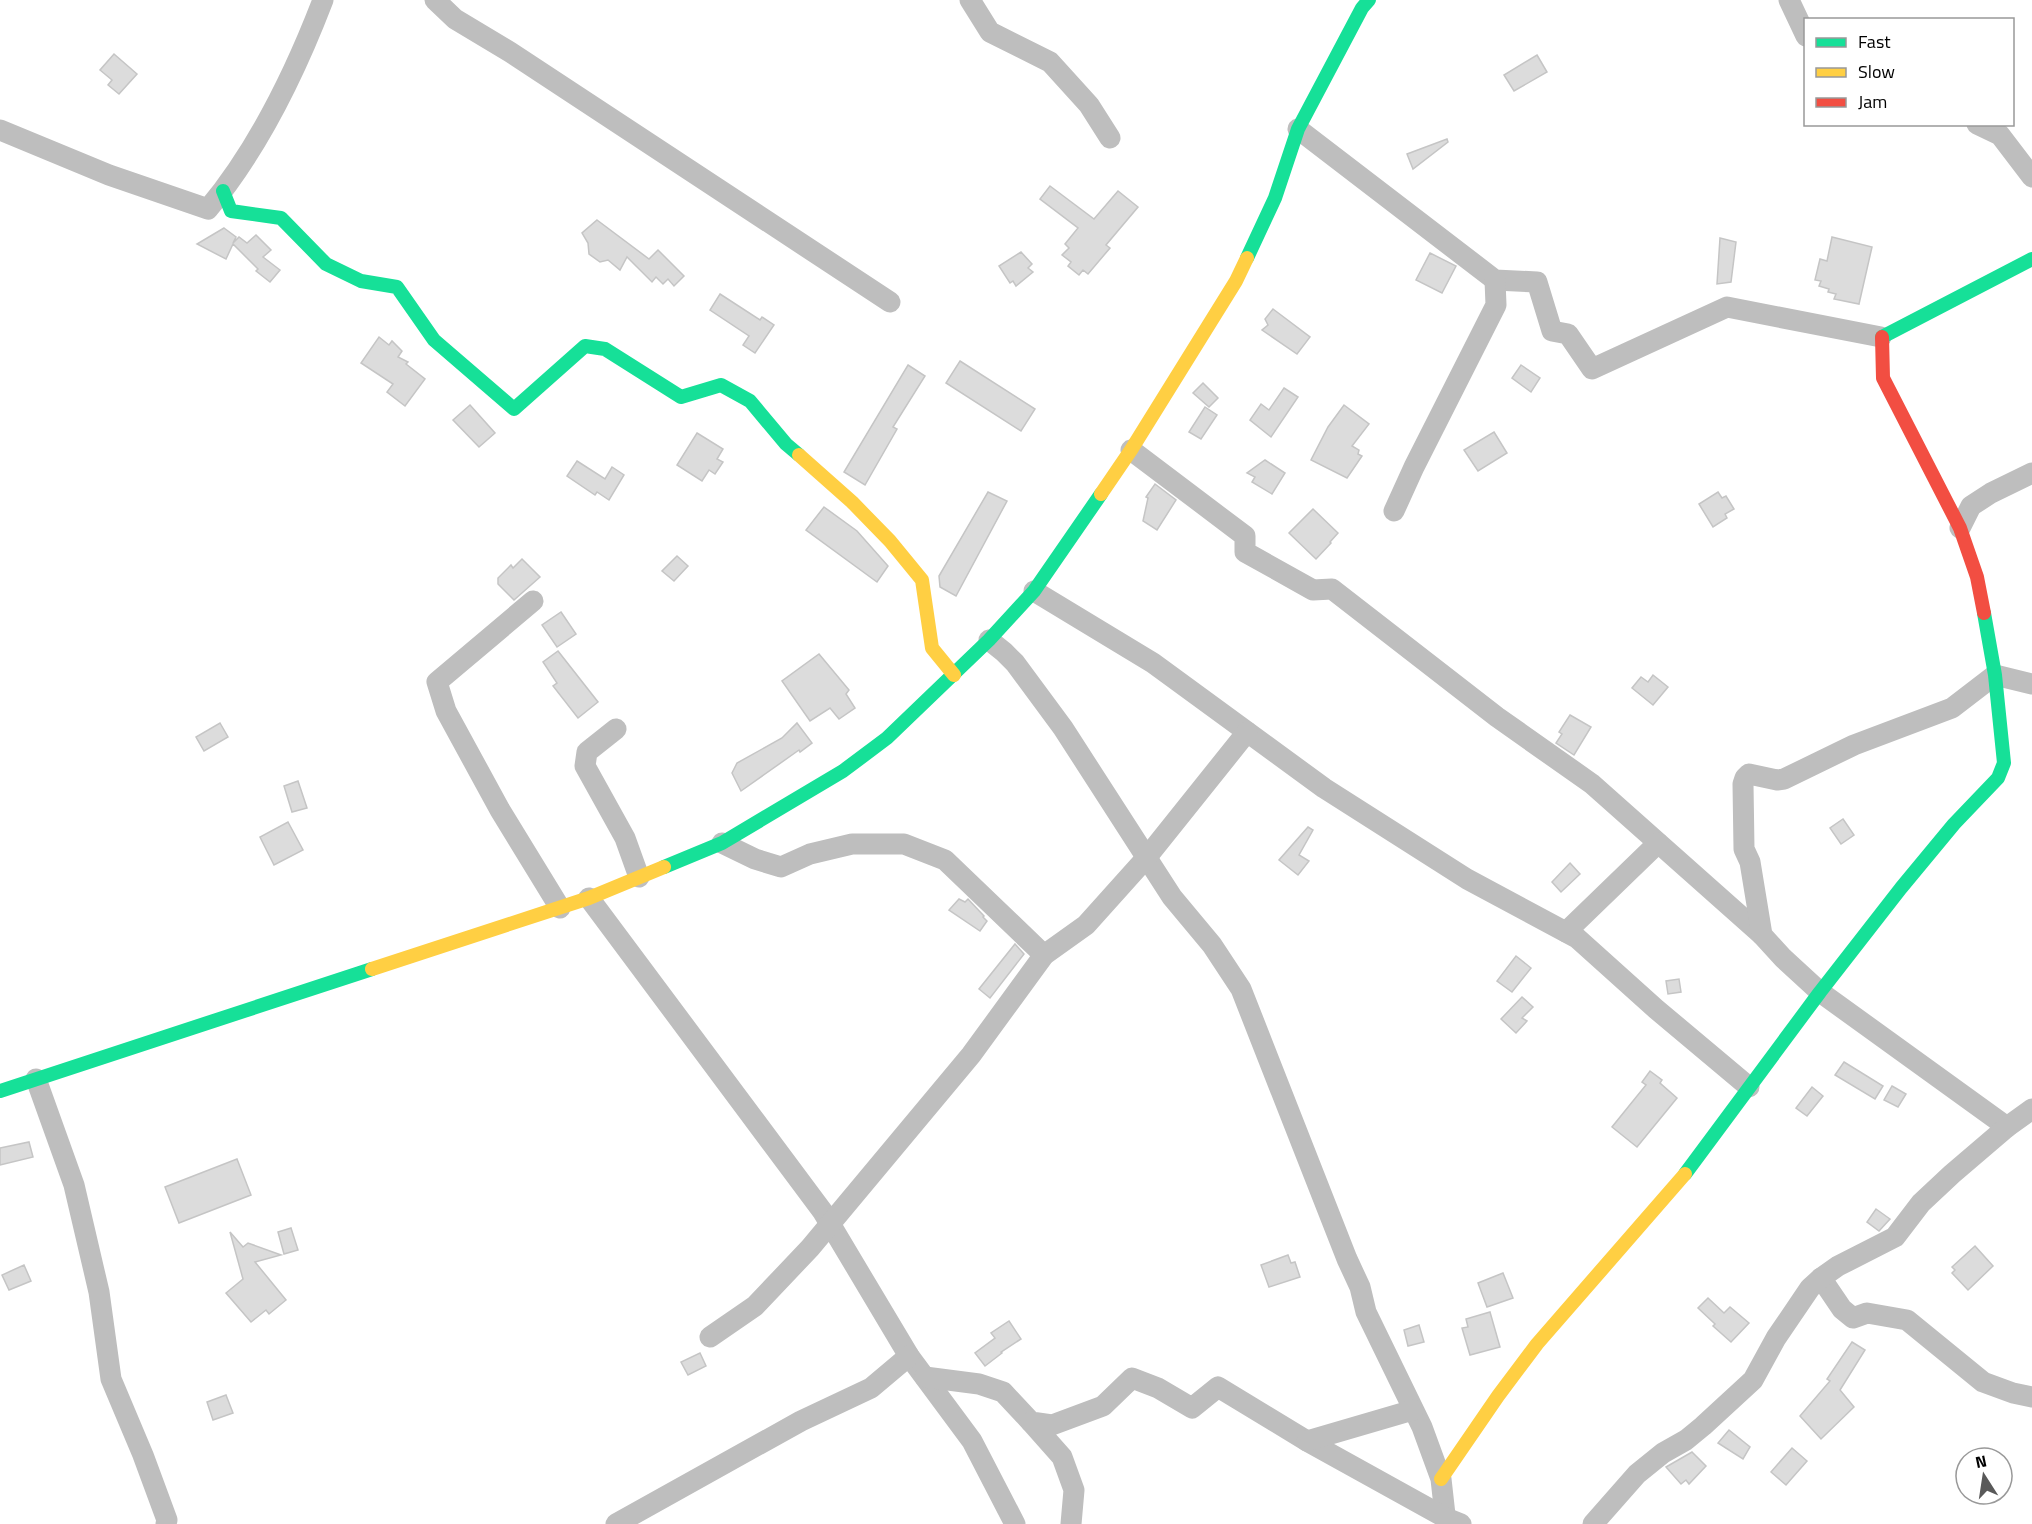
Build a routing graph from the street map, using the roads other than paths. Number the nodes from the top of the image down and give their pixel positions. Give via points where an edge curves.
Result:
1 (323, 0) edge
2 (435, 0) edge
3 (970, 0) edge
4 (1369, 0) edge
5 (1790, 0) edge
6 (1804, 32) edge
7 (1981, 126) edge
8 (1298, 129) junction
9 (0, 130) edge
10 (1110, 138) dead end
11 (2032, 177) edge
12 (223, 191) junction
13 (2032, 259) edge
14 (1495, 280) junction
15 (890, 302) dead end
16 (1881, 337) junction
17 (1131, 450) junction
18 (2032, 472) edge
19 (1394, 511) dead end
20 (1960, 528) junction
21 (1034, 591) junction
22 (533, 601) dead end
23 (989, 640) junction
24 (954, 675) junction
25 (1995, 675) junction
26 (2032, 684) edge
27 (616, 729) dead end
28 (1247, 732) junction
29 (722, 843) junction
30 (1658, 843) junction
31 (1147, 857) junction
32 (639, 877) junction
33 (589, 898) junction
34 (560, 908) junction
35 (1566, 932) junction
36 (1762, 935) junction
37 (1044, 955) junction
38 (1820, 992) junction
39 (36, 1079) junction
40 (1749, 1087) junction
41 (0, 1091) edge
42 (2023, 1120) edge
43 (831, 1224) junction
44 (1821, 1278) junction
45 (710, 1337) dead end
46 (909, 1356) junction
47 (925, 1377) junction
48 (2032, 1397) edge
49 (1413, 1410) junction
50 (1031, 1422) junction
51 (1307, 1441) junction
52 (1441, 1479) junction
53 (1451, 1522) edge
54 (166, 1524) edge
55 (616, 1524) edge
56 (1015, 1524) edge
57 (1071, 1524) edge
58 (1593, 1524) edge

1 - 12 street via 303,51 260,134
2 - 15 street via 455,19
3 - 10 street via 990,32 1050,62 1089,105
4 - 8 street
5 - 6 street
7 - 11 street via 2000,135
8 - 14 street
8 - 17 street via 1275,198 1236,281
9 - 12 street via 109,175 208,208
12 - 24 street via 231,211 281,218 326,264 361,281 397,287 434,340 514,409 585,346 605,349 681,397 721,385 750,401 786,444 890,541 922,580 932,648
13 - 16 street
14 - 16 street via 1537,282 1552,331 1569,334 1592,369 1727,307
14 - 19 street via 1496,305
16 - 20 street via 1883,378
17 - 21 street
17 - 30 street via 1245,536 1245,552 1313,590 1332,589 1497,717 1592,784
18 - 20 street via 1971,506
20 - 25 street via 1977,577
21 - 23 street
21 - 28 street via 1153,663
22 - 34 street via 437,682 446,711
23 - 24 street
23 - 31 street via 1014,663 1057,720
24 - 29 street via 887,738 843,771
25 - 26 street
25 - 36 street via 1952,708 1854,745 1784,779 1754,774 1744,778 1744,849 1750,862
25 - 38 street via 2004,763 1998,778 1908,879
27 - 32 street via 587,752 585,766 625,838
28 - 31 street
28 - 35 street via 1324,788 1467,879
29 - 32 street
29 - 37 street via 781,867 810,854 852,844 904,844 945,860
30 - 35 street
30 - 36 street
31 - 37 street via 1086,925
31 - 49 street via 1241,989 1360,1287 1366,1312
32 - 33 street
33 - 34 street
33 - 43 street
34 - 39 street
35 - 40 street
36 - 38 street
37 - 43 street via 971,1055
38 - 40 street
38 - 42 street
39 - 41 street
39 - 54 street via 74,1185 99,1292 111,1380 143,1455
40 - 52 street via 1680,1179 1537,1344
42 - 44 street via 1967,1160 1921,1203 1895,1237
43 - 45 street via 755,1305
43 - 46 street
44 - 48 street via 1853,1318 1867,1313 1907,1320 1983,1382
44 - 58 street via 1776,1338 1754,1380 1686,1440 1637,1474
46 - 47 street
46 - 55 street via 871,1388 801,1421
47 - 50 street via 979,1384 1003,1392
47 - 56 street via 972,1441
49 - 51 street
49 - 52 street
50 - 51 street via 1052,1425 1103,1406 1132,1378 1192,1408 1218,1387
50 - 57 street via 1062,1457 1074,1490
51 - 53 street
52 - 53 street

